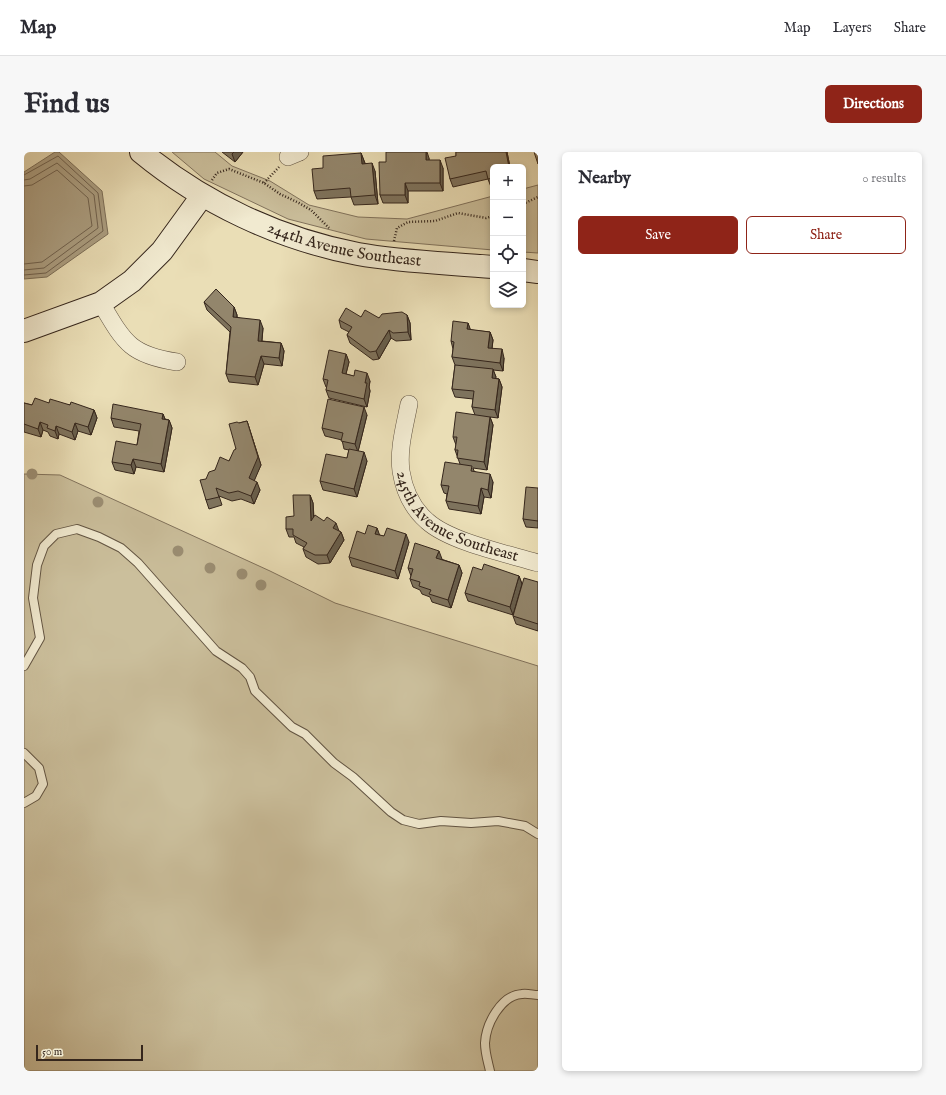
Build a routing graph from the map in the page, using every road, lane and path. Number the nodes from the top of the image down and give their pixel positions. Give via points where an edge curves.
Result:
1 (141, 152) edge
2 (294, 155) edge
3 (264, 183) junction
4 (206, 189) junction
5 (538, 197) edge
6 (526, 203) edge
7 (490, 217) edge
8 (329, 229) dead end
9 (394, 242) dead end
10 (490, 268) edge
11 (526, 270) edge
12 (538, 272) edge
13 (101, 303) junction
14 (24, 331) edge
15 (177, 362) dead end
16 (409, 404) dead end
17 (538, 563) edge
18 (24, 666) edge
19 (24, 753) edge
20 (24, 804) edge
21 (538, 834) edge
22 (538, 995) edge
23 (490, 1071) edge

1 - 4 street, 244th Avenue Southeast
2 - 3 path
3 - 4 path via 229,169 217,173
3 - 8 path via 310,210
4 - 10 street, 244th Avenue Southeast via 256,223 310,242 358,254
4 - 13 street via 162,250 132,281
5 - 6 path
7 - 9 path via 458,213 435,221 408,222 397,228
11 - 12 street
13 - 14 street
13 - 15 street via 120,335 134,349 154,358
16 - 17 street, 245th Avenue Southeast via 401,452 401,470 412,505 428,522 452,536
18 - 21 lane via 40,638 33,598 44,546 56,534 77,529 121,548 138,563 216,651 242,668 250,677 255,691 292,727 305,734 391,812 404,820 419,824 441,821 498,821 525,826
19 - 20 lane via 40,768 43,784 36,796
22 - 23 lane via 522,994 510,998 498,1008 485,1042

